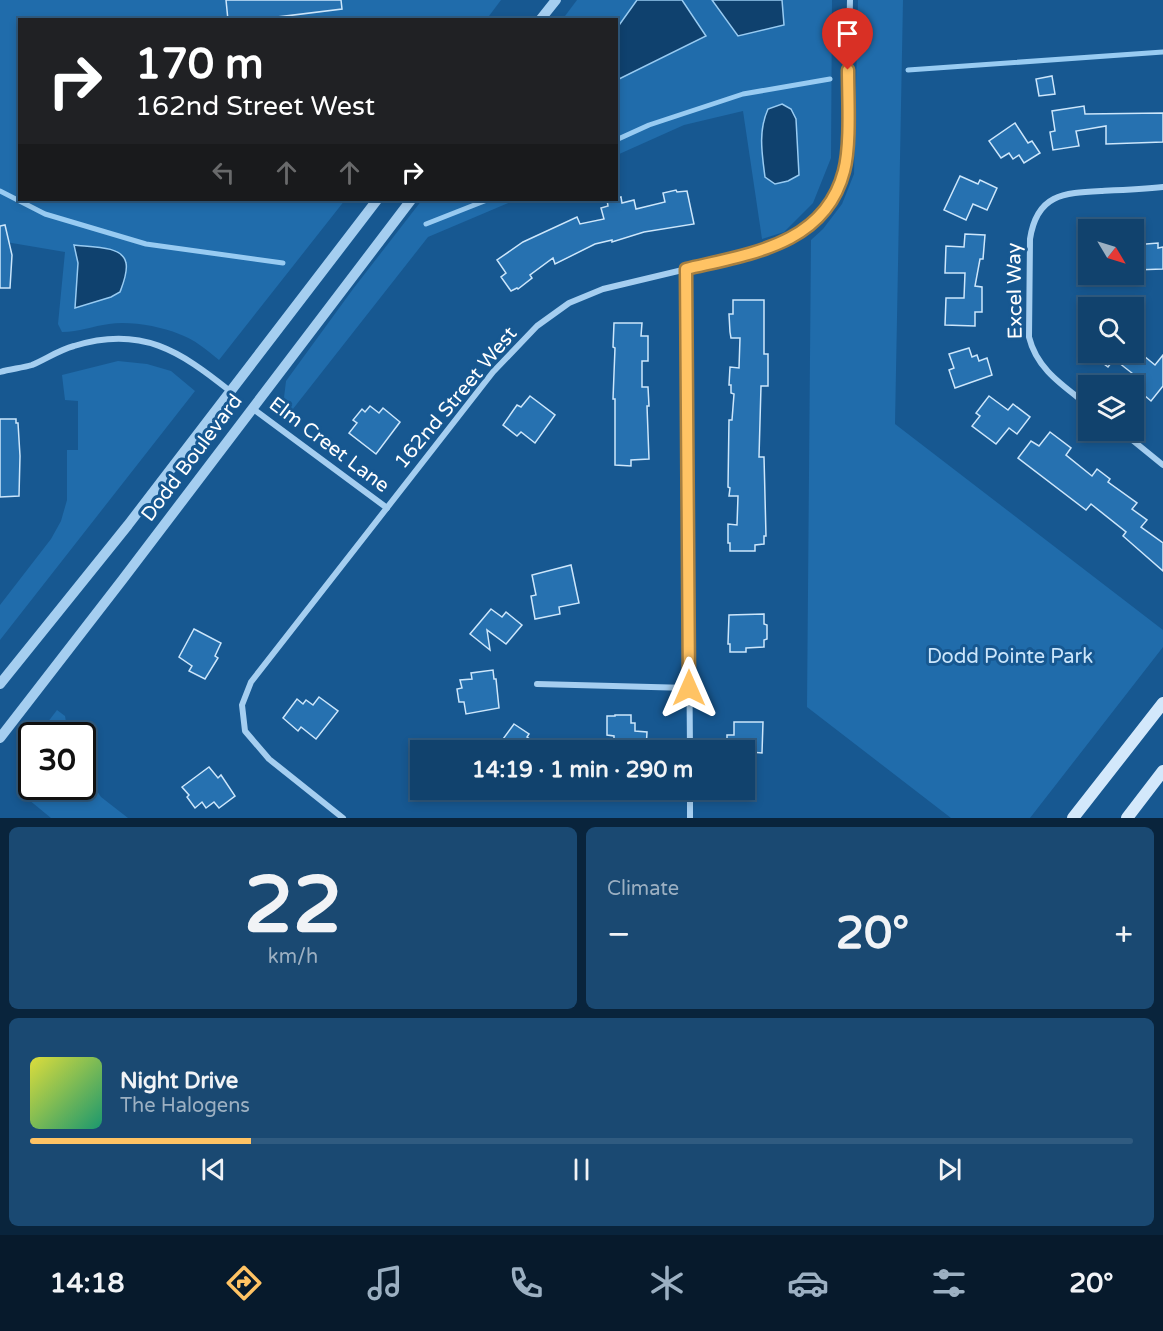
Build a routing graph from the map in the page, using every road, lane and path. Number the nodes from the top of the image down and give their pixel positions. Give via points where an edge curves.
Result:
1 (556, 0) edge
2 (850, 0) edge
3 (542, 18) edge
4 (1163, 187) edge
5 (376, 201) edge
6 (410, 201) edge
7 (686, 269) junction
8 (0, 372) edge
9 (230, 391) junction
10 (1078, 397) edge
11 (252, 408) junction
12 (1134, 441) edge
13 (1163, 465) edge
14 (387, 508) junction
15 (0, 684) edge
16 (537, 684) dead end
17 (689, 688) junction
18 (1163, 703) edge
19 (0, 738) edge
20 (690, 740) edge
21 (1163, 771) edge
22 (690, 800) edge
23 (344, 818) edge
24 (690, 818) edge
25 (1073, 818) edge
26 (1127, 818) edge

1 - 3 street
2 - 7 street, 162nd Street West via 847,139 844,171 833,197 817,221 796,236 762,251
4 - 10 street, Excel Way via 1069,193 1043,208 1032,226 1029,337 1041,366
5 - 9 street, Dodd Boulevard
6 - 11 street, Dodd Boulevard
7 - 14 street, 162nd Street West via 603,289 569,303 537,326 493,372
7 - 17 street
8 - 9 street via 30,366 74,346 111,339 145,341 174,351
9 - 15 street, Dodd Boulevard
11 - 14 street, Elm Creet Lane
11 - 19 street, Dodd Boulevard
12 - 13 street
14 - 23 street, 162nd Street West via 251,682 242,705 245,730 269,759
16 - 17 street
17 - 20 street
18 - 25 main road
21 - 26 main road
22 - 24 street

